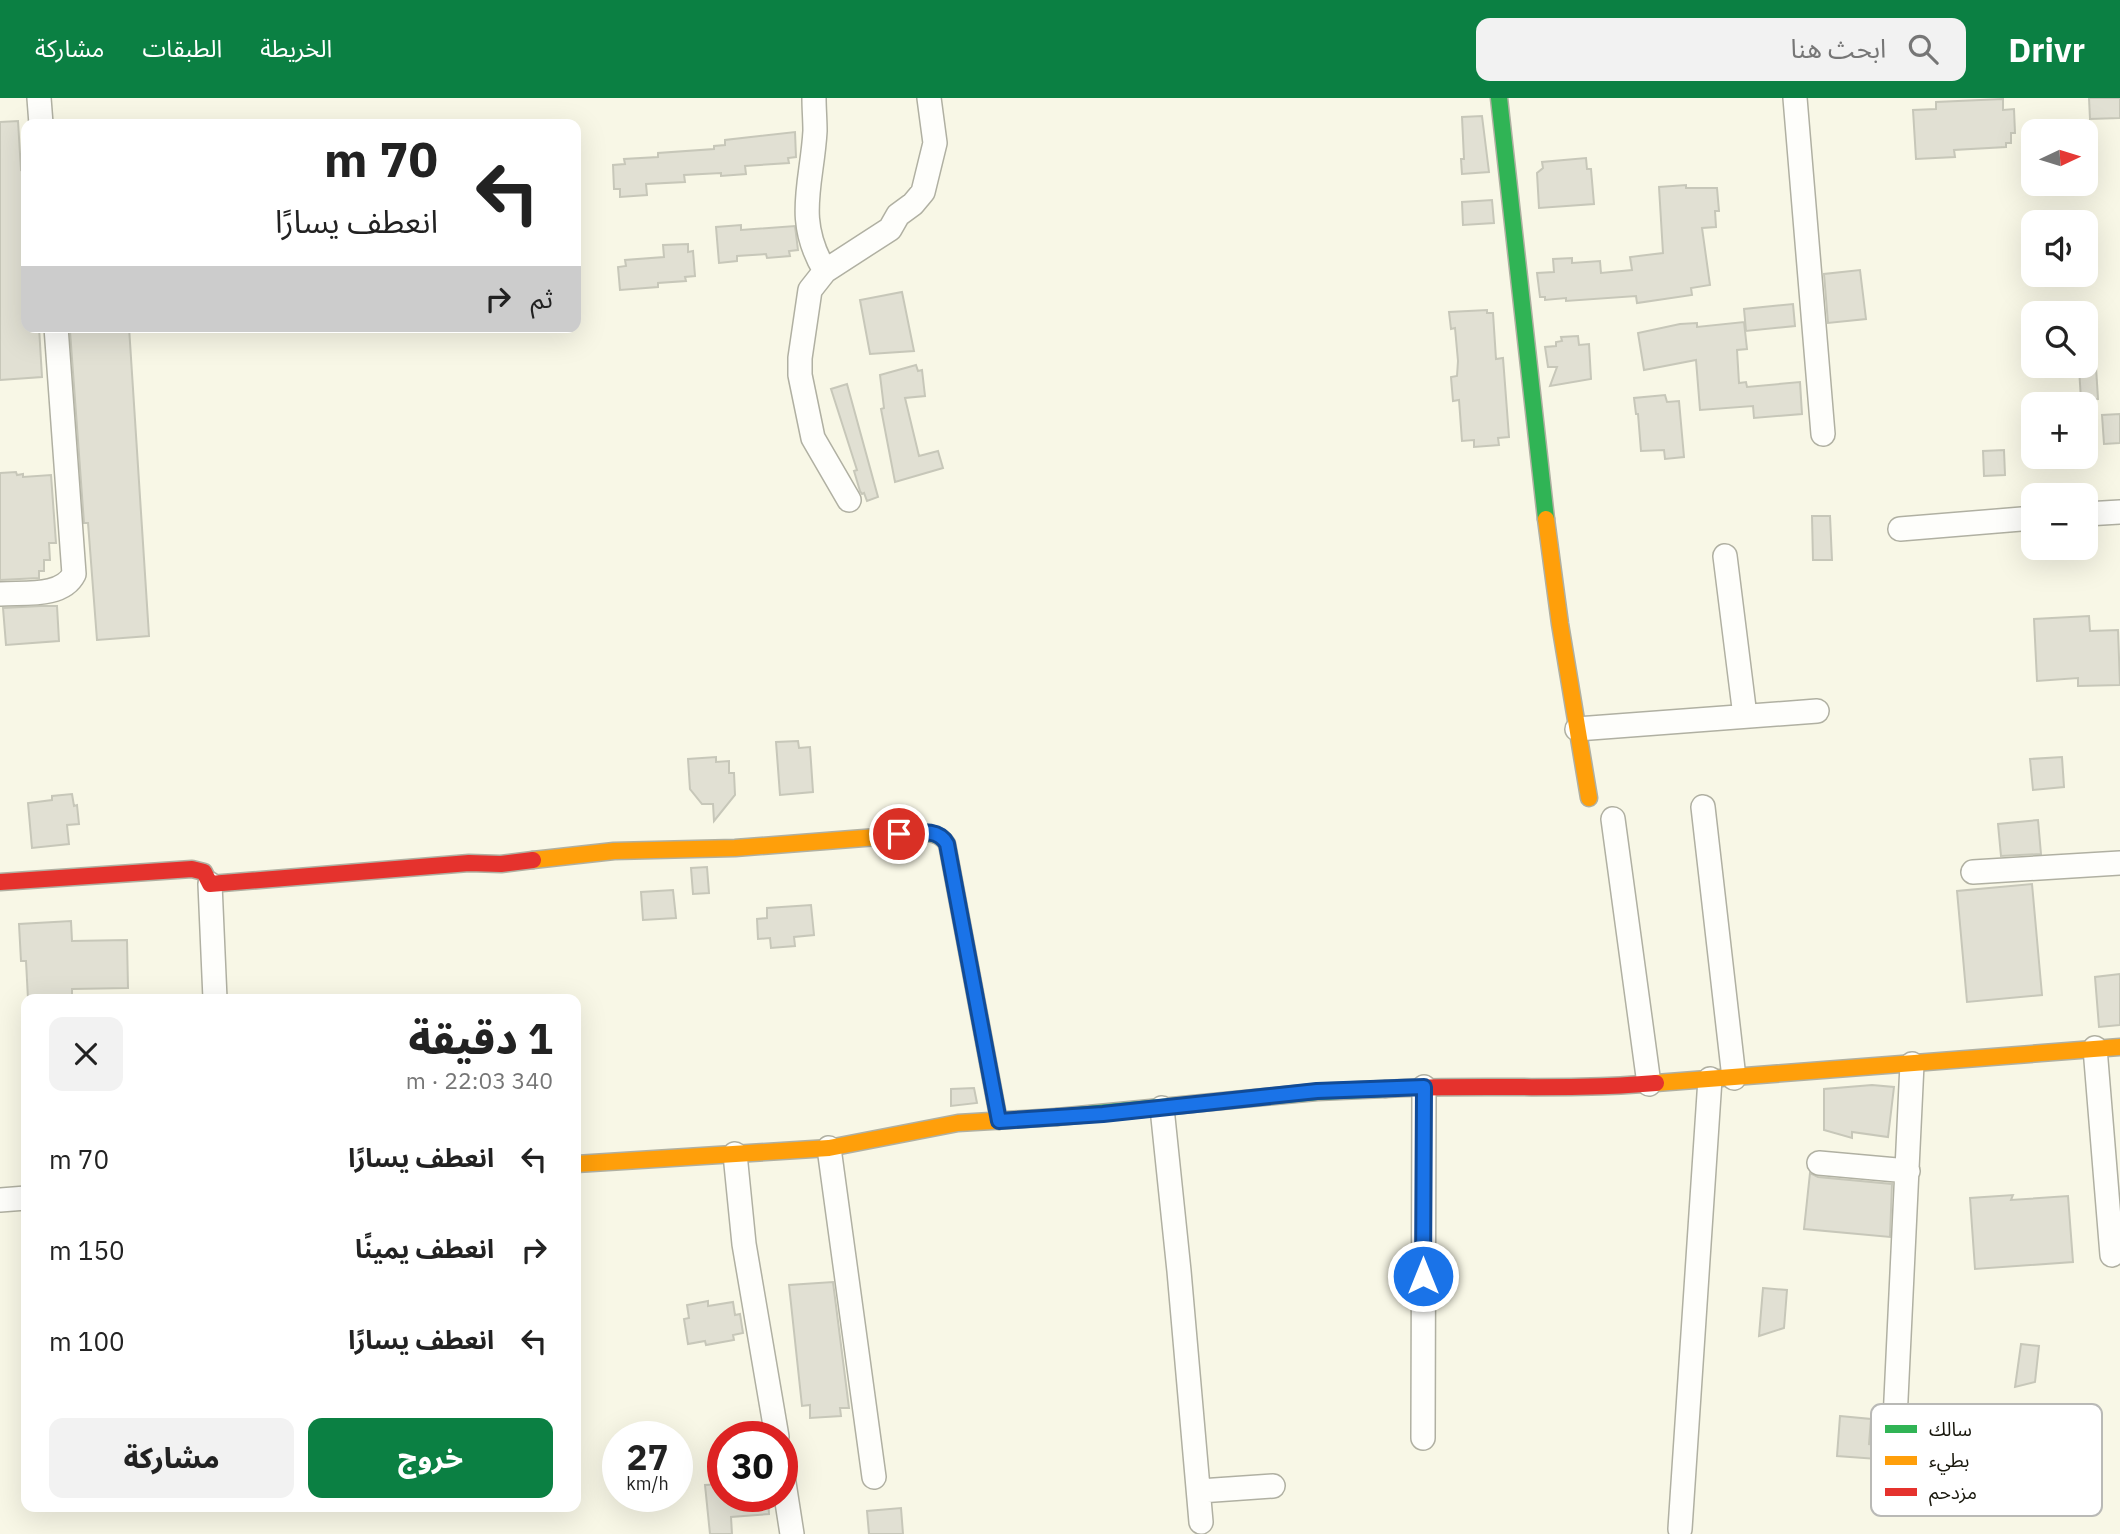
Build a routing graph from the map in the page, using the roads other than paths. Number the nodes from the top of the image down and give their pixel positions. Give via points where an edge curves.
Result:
1 (38, 98) edge
2 (814, 98) edge
3 (929, 98) edge
4 (1499, 98) edge
5 (1795, 98) edge
6 (40, 119) edge
7 (825, 271) junction
8 (56, 333) edge
9 (1823, 434) dead end
10 (849, 500) dead end
11 (2120, 512) edge
12 (2098, 513) edge
13 (2021, 519) edge
14 (1900, 529) dead end
15 (1725, 556) dead end
16 (0, 594) edge
17 (1817, 711) dead end
18 (1745, 716) junction
19 (1577, 729) junction
20 (1589, 799) dead end
21 (1703, 807) dead end
22 (1613, 819) dead end
23 (2120, 863) edge
24 (1973, 872) dead end
25 (0, 882) edge
26 (210, 884) junction
27 (215, 994) edge
28 (2120, 1047) edge
29 (2095, 1048) junction
30 (1912, 1063) junction
31 (1734, 1078) junction
32 (1710, 1079) junction
33 (1649, 1084) junction
34 (1424, 1087) junction
35 (1162, 1108) junction
36 (999, 1121) junction
37 (830, 1148) junction
38 (735, 1154) junction
39 (1819, 1163) dead end
40 (581, 1164) edge
41 (1908, 1171) junction
42 (21, 1198) edge
43 (0, 1200) edge
44 (2112, 1255) dead end
45 (1896, 1404) edge
46 (774, 1421) edge
47 (1423, 1438) dead end
48 (874, 1476) dead end
49 (1273, 1486) dead end
50 (1200, 1491) junction
51 (789, 1512) edge
52 (1202, 1522) dead end
53 (1680, 1528) dead end
54 (792, 1534) edge

1 - 6 street
2 - 7 street via 815,131 806,194 812,249
3 - 7 street via 935,143 923,192 890,229
4 - 19 street via 1544,501
5 - 9 street
7 - 10 street via 810,290 800,374 813,438
8 - 16 street via 74,574 56,590
11 - 12 street
13 - 14 street
15 - 18 street
17 - 18 street
18 - 19 street
19 - 20 street
21 - 31 street
22 - 33 street
23 - 24 street
25 - 26 street via 192,869 204,872
26 - 27 street
26 - 36 street via 501,864 614,851 735,848 932,833 947,844
28 - 29 street
29 - 30 street
29 - 44 street
30 - 31 street
30 - 41 street
31 - 32 street
32 - 33 street
32 - 53 street
33 - 34 street
34 - 35 street via 1317,1091
34 - 47 street
35 - 36 street
35 - 50 street
36 - 37 street via 958,1123
37 - 38 street
37 - 48 street
38 - 40 street
38 - 46 street via 744,1244
39 - 41 street
41 - 45 street
42 - 43 street
49 - 50 street
50 - 52 street
51 - 54 street

